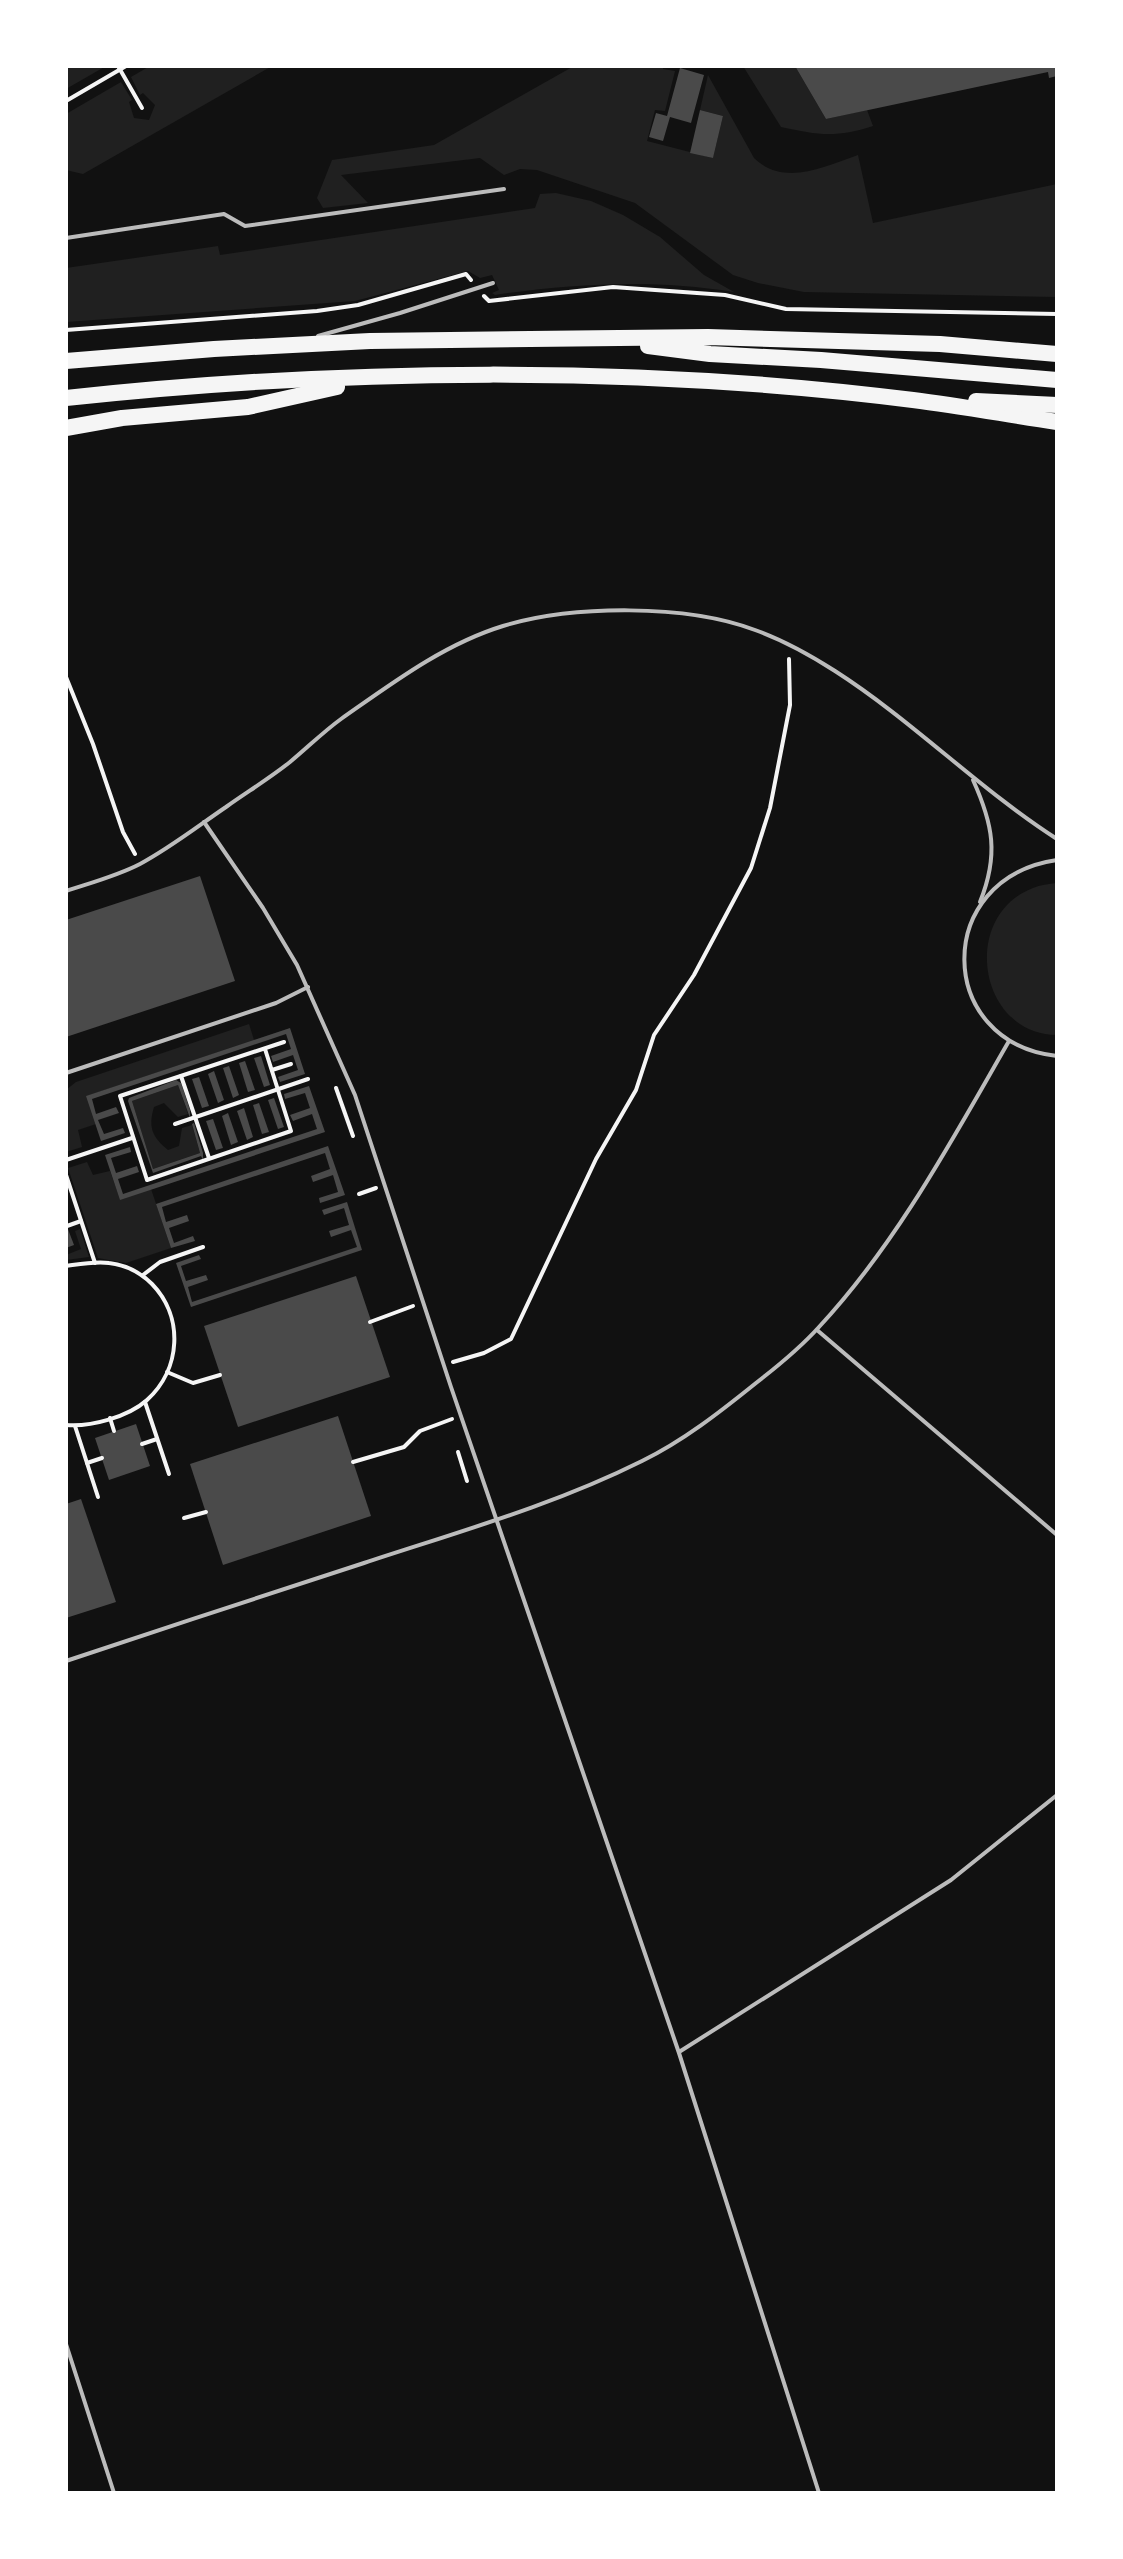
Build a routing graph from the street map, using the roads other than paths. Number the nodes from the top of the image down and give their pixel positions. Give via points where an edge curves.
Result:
1 (504, 189) dead end
2 (66, 238) edge
3 (493, 283) dead end
4 (592, 339) junction
5 (289, 344) junction
6 (1057, 354) edge
7 (66, 361) edge
8 (377, 377) junction
9 (1057, 380) edge
10 (66, 398) edge
11 (914, 400) junction
12 (1057, 405) edge
13 (1057, 422) edge
14 (66, 428) edge
15 (972, 778) junction
16 (204, 822) junction
17 (1057, 839) edge
18 (1057, 860) edge
19 (66, 891) edge
20 (976, 911) junction
21 (308, 987) junction
22 (1009, 1041) junction
23 (1057, 1056) edge
24 (66, 1073) edge
25 (817, 1330) junction
26 (497, 1520) junction
27 (1057, 1535) edge
28 (66, 1661) edge
29 (1057, 1795) edge
30 (679, 2053) junction
31 (66, 2344) edge
32 (114, 2493) edge
33 (819, 2493) edge

1 - 2 lane via 245,226 224,214
3 - 5 lane
4 - 5 highway
4 - 6 highway via 862,341
4 - 9 highway via 710,354
5 - 7 highway
8 - 10 highway
8 - 11 highway via 609,378
8 - 14 highway via 248,407
11 - 12 highway
11 - 13 highway
15 - 16 lane via 867,693 789,644 714,619 629,610 554,615 503,626 462,643 373,696
15 - 17 lane
15 - 20 lane via 992,835 990,873
16 - 19 lane via 139,864
16 - 21 lane via 263,908
18 - 20 lane via 1017,871
20 - 22 lane via 964,947 969,991 990,1025
21 - 24 lane via 276,1003
21 - 26 lane via 355,1095
22 - 23 lane
22 - 25 lane via 884,1247
25 - 26 lane via 687,1435 604,1479
25 - 27 lane
26 - 28 lane
26 - 30 lane
29 - 30 lane via 951,1880
30 - 33 lane
31 - 32 lane

